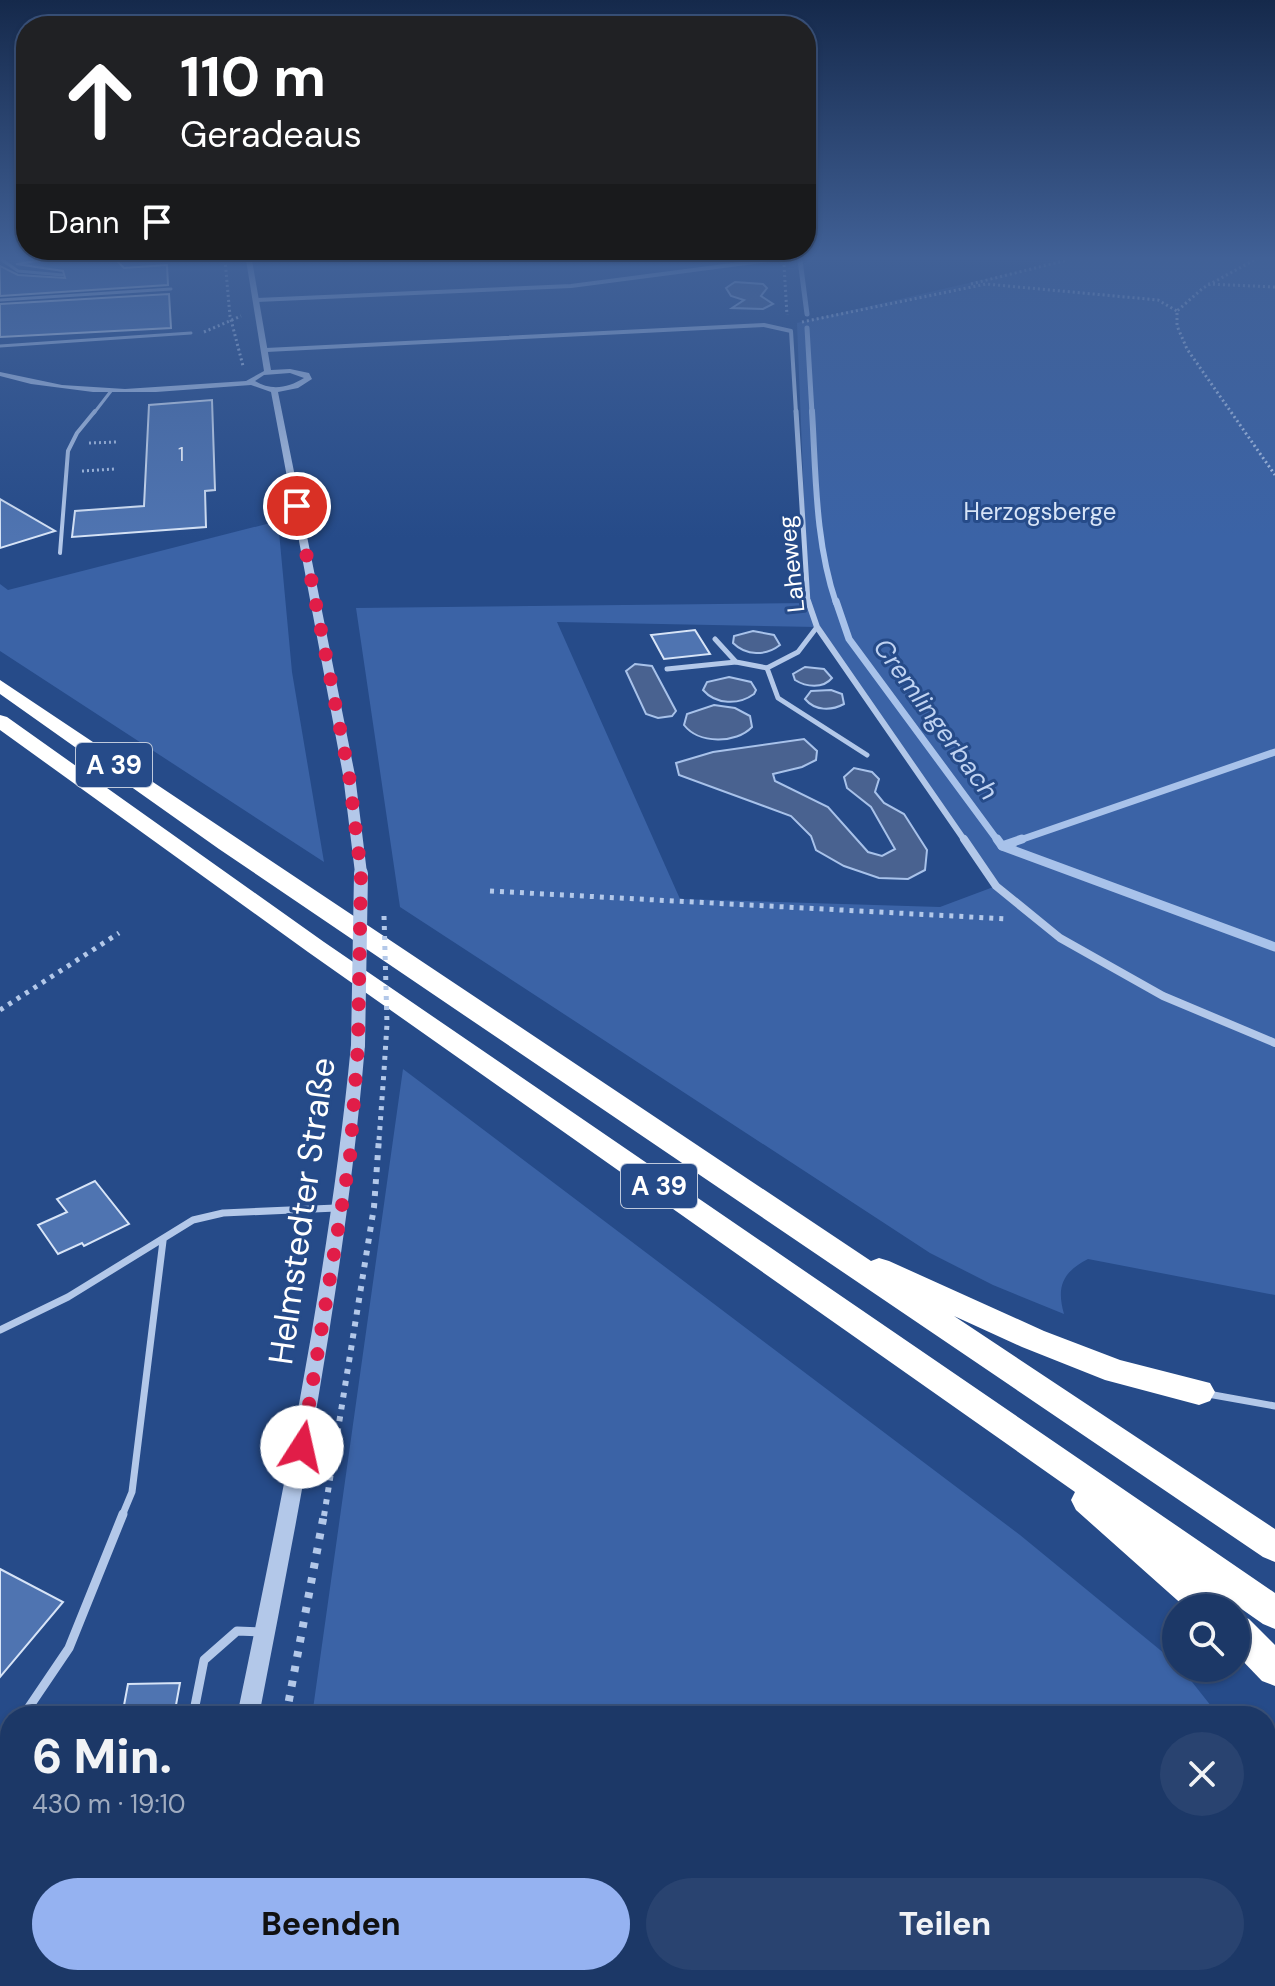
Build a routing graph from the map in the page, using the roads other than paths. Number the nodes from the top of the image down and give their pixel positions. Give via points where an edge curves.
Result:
1 (266, 353) edge
2 (792, 353) edge
3 (268, 372) junction
4 (0, 374) edge
5 (251, 383) junction
6 (274, 389) junction
7 (111, 391) junction
8 (60, 553) dead end
9 (817, 627) junction
10 (715, 639) dead end
11 (736, 662) junction
12 (767, 668) junction
13 (667, 669) dead end
14 (0, 686) edge
15 (0, 721) edge
16 (867, 755) dead end
17 (1275, 1043) edge
18 (343, 1207) junction
19 (811, 1238) junction
20 (163, 1241) junction
21 (0, 1330) edge
22 (1199, 1392) joint
23 (1275, 1406) edge
24 (1002, 1424) junction
25 (1275, 1547) edge
26 (1195, 1594) edge
27 (1275, 1613) edge
28 (266, 1632) junction
29 (1250, 1644) edge
30 (1275, 1669) edge
31 (30, 1706) edge
32 (195, 1706) edge
33 (250, 1706) edge

1 - 3 street
2 - 9 street, Laheweg via 808,603
3 - 5 street
3 - 6 street via 297,371 308,377 296,386
4 - 7 street via 63,388
5 - 6 street
5 - 7 street
6 - 18 street, Helmstedter Straße, bridge via 349,775 361,873 358,1045
7 - 8 lane via 72,443
9 - 12 lane via 798,652
9 - 17 street, Laheweg via 996,886 1033,921 1148,991
10 - 11 lane
11 - 12 lane
11 - 13 lane
12 - 16 lane via 778,698
14 - 19 highway, A 39
15 - 24 highway, A 39
18 - 20 lane via 223,1213 193,1220
18 - 28 street, Helmstedter Straße
19 - 22 highway via 1033,1339 1116,1371
19 - 25 highway, A 39
20 - 21 lane
20 - 31 lane via 132,1492 69,1648
22 - 23 lane
24 - 26 highway
24 - 27 highway, A 39
28 - 32 lane via 237,1631 204,1660
28 - 33 street, Helmstedter Straße
29 - 30 highway

